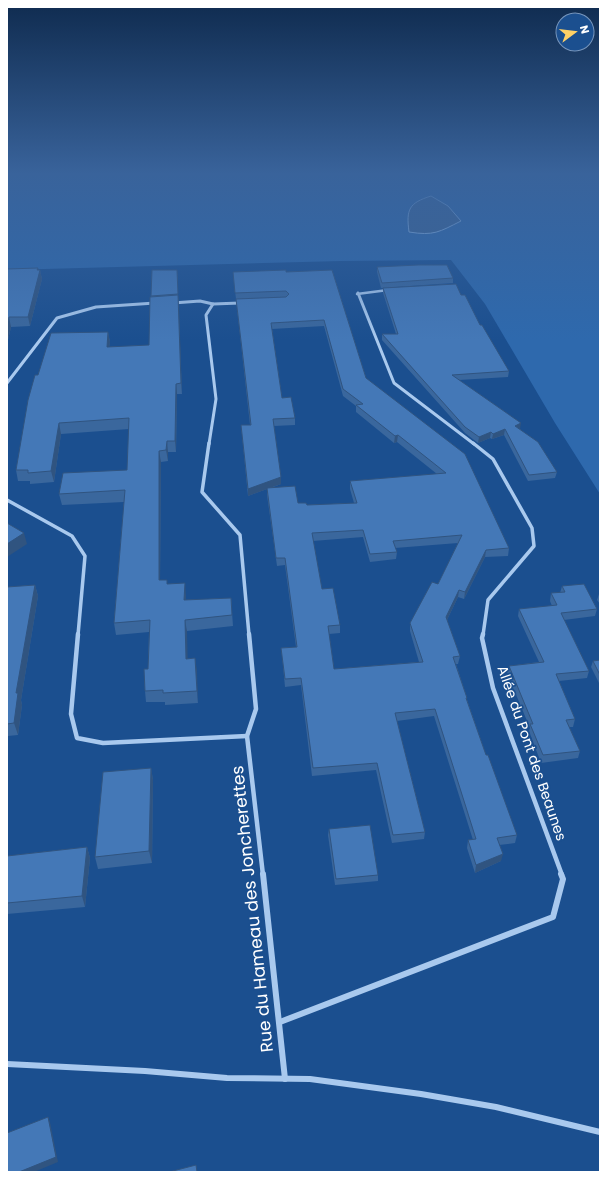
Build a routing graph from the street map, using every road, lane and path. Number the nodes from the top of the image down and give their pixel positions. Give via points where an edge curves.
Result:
1 (393, 289) edge
2 (242, 302) edge
3 (156, 303) edge
4 (171, 303) edge
5 (213, 304) junction
6 (7, 384) edge
7 (7, 500) edge
8 (247, 736) junction
9 (280, 1022) junction
10 (7, 1064) edge
11 (285, 1079) junction
12 (600, 1132) edge

1 - 9 street, Allée du Pont des Beaunes via 357,294 394,383 493,459 532,528 534,546 488,600 482,638 493,688 563,879 553,917
2 - 5 street
3 - 6 street via 96,307 57,318
4 - 5 street via 200,301
5 - 8 street, Rue du Hameau des Joncherettes via 206,315 216,399 202,492 240,535 256,709
7 - 8 street via 72,536 85,556 71,714 77,738 103,744
8 - 9 street, Rue du Hameau des Joncherettes
9 - 11 street, Rue du Hameau des Joncherettes
10 - 11 street via 227,1078
11 - 12 street via 310,1079 421,1094 496,1107

